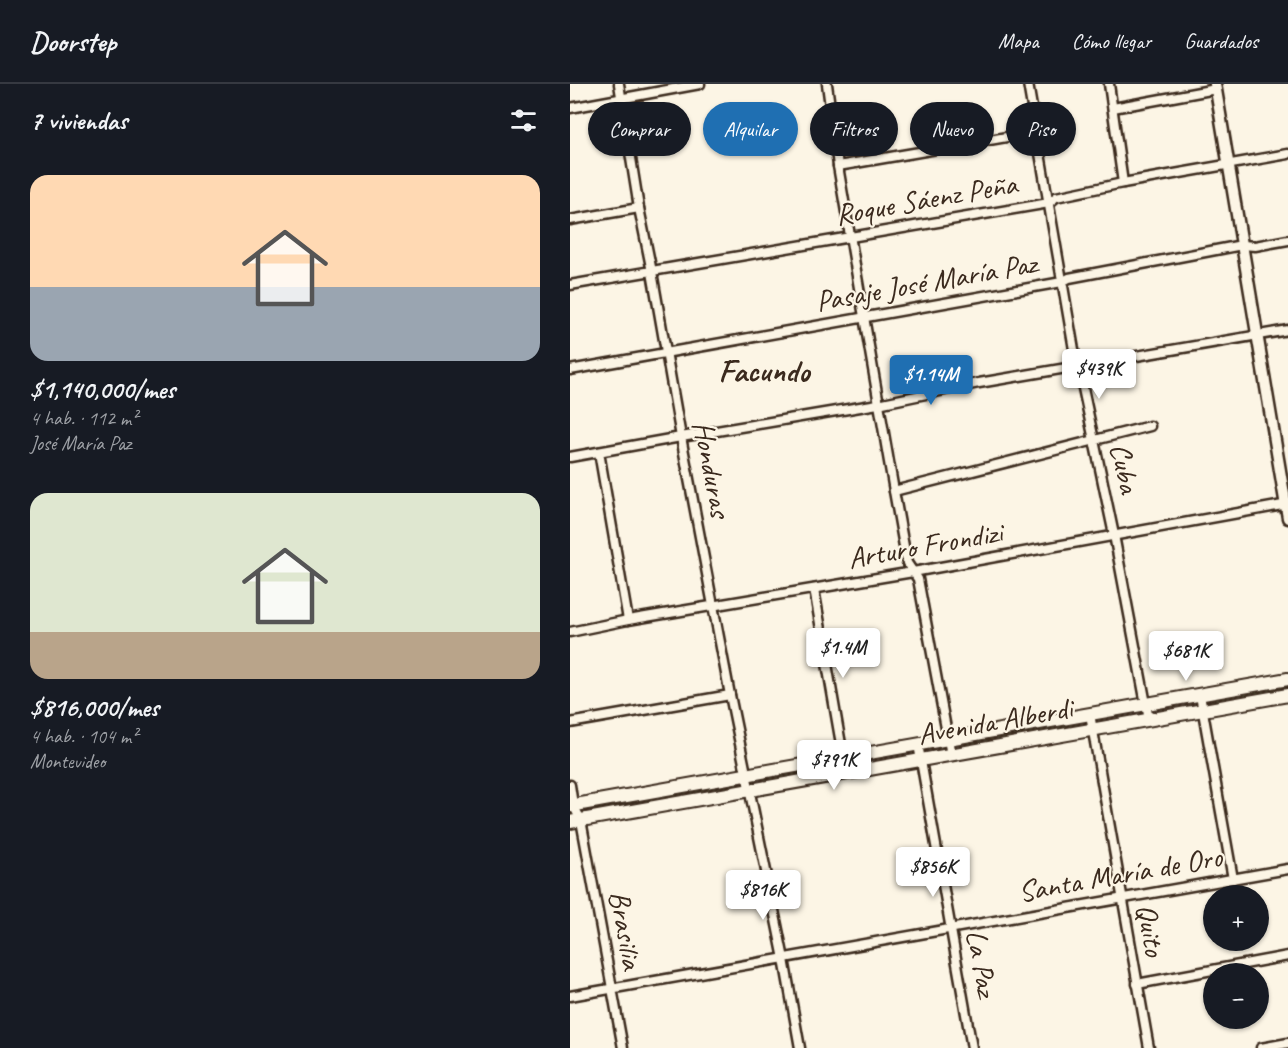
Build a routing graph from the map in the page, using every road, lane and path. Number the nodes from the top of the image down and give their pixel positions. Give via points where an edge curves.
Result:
1 (619, 84) edge
2 (700, 84) edge
3 (827, 84) edge
4 (1028, 84) edge
5 (1108, 84) edge
6 (1216, 86) edge
7 (621, 99) junction
8 (1031, 102) edge
9 (570, 108) edge
10 (1113, 108) junction
11 (1006, 137) edge
12 (1288, 154) edge
13 (1040, 156) edge
14 (838, 165) junction
15 (1229, 165) junction
16 (1123, 183) junction
17 (1049, 202) junction
18 (639, 208) junction
19 (570, 220) edge
20 (850, 237) junction
21 (1288, 240) edge
22 (1242, 245) junction
23 (652, 272) junction
24 (1062, 282) junction
25 (570, 285) edge
26 (863, 318) junction
27 (1288, 330) edge
28 (1258, 335) junction
29 (666, 353) junction
30 (1077, 367) junction
31 (570, 370) edge
32 (878, 404) junction
33 (1150, 426) dead end
34 (681, 436) junction
35 (1094, 439) junction
36 (599, 452) junction
37 (570, 457) edge
38 (894, 491) junction
39 (1287, 504) edge
40 (1288, 518) edge
41 (1114, 535) junction
42 (913, 572) junction
43 (814, 589) junction
44 (714, 606) junction
45 (628, 620) junction
46 (570, 632) edge
47 (1288, 679) edge
48 (730, 695) junction
49 (1200, 695) junction
50 (1288, 695) edge
51 (1146, 704) junction
52 (1202, 710) junction
53 (1090, 714) junction
54 (1149, 720) junction
55 (570, 723) edge
56 (1092, 729) junction
57 (947, 739) junction
58 (918, 744) junction
59 (951, 755) junction
60 (844, 758) junction
61 (921, 760) junction
62 (846, 773) junction
63 (747, 774) junction
64 (570, 785) edge
65 (750, 790) junction
66 (572, 806) edge
67 (576, 821) edge
68 (1288, 870) edge
69 (1233, 879) junction
70 (1122, 899) junction
71 (952, 928) junction
72 (1288, 956) edge
73 (784, 958) junction
74 (1137, 984) junction
75 (612, 989) junction
76 (570, 996) edge
77 (1288, 1043) edge
78 (623, 1048) edge
79 (800, 1048) edge
80 (972, 1048) edge
81 (1149, 1048) edge
82 (1260, 1048) edge

1 - 7 street, Honduras
2 - 7 street
3 - 14 street
4 - 8 street, Cuba
5 - 10 street
6 - 10 street
6 - 15 street
7 - 9 street
7 - 18 street, Honduras
10 - 16 street
11 - 14 street
12 - 15 street, Roque Sáenz Peña
13 - 17 street, Cuba
14 - 20 street
15 - 16 street, Roque Sáenz Peña
15 - 22 street
16 - 17 street, Roque Sáenz Peña via 1056,197
17 - 20 street, Roque Sáenz Peña
17 - 24 street, Cuba
18 - 19 street
18 - 23 street, Honduras
20 - 23 street, Roque Sáenz Peña
20 - 26 street
21 - 22 street, Pasaje José María Paz
22 - 24 street, Pasaje José María Paz
22 - 28 street
23 - 25 street, Roque Sáenz Peña
23 - 29 street, Honduras
24 - 26 street, Pasaje José María Paz
24 - 30 street, Cuba
26 - 29 street, Pasaje José María Paz
26 - 32 street
27 - 28 street
28 - 30 street
28 - 39 street
29 - 31 street, Pasaje José María Paz
29 - 34 street, Honduras
30 - 32 street
30 - 35 street, Cuba
32 - 34 street
32 - 38 street
33 - 35 street
34 - 36 street
34 - 44 street, Honduras
35 - 38 street
35 - 41 street, Cuba
36 - 37 street
36 - 45 street
38 - 42 street
39 - 40 street
39 - 41 street, Arturo Frondizi
41 - 42 street, Arturo Frondizi
41 - 51 street, Cuba
42 - 43 street, Arturo Frondizi
42 - 57 street via 918,579
43 - 44 street, Arturo Frondizi
43 - 60 street
44 - 45 street, Arturo Frondizi
44 - 48 street, Honduras
45 - 46 street, Arturo Frondizi
47 - 49 main road, Avenida Alberdi
48 - 55 street
48 - 63 street, Honduras
49 - 51 main road, Avenida Alberdi
49 - 52 street
50 - 52 main road, Avenida Alberdi
51 - 53 main road, Avenida Alberdi
51 - 54 street, Cuba
52 - 54 main road, Avenida Alberdi
52 - 69 street
53 - 56 street, Quito
53 - 57 main road, Avenida Alberdi
54 - 56 main road, Avenida Alberdi
56 - 59 main road, Avenida Alberdi
56 - 70 street, Quito
57 - 58 main road, Avenida Alberdi
57 - 59 street
58 - 60 main road, Avenida Alberdi
58 - 61 street, La Paz
59 - 61 main road, Avenida Alberdi
60 - 62 street
60 - 63 main road, Avenida Alberdi
61 - 62 main road, Avenida Alberdi
61 - 71 street, La Paz
62 - 65 main road, Avenida Alberdi
63 - 65 street, Honduras
63 - 66 main road, Avenida Alberdi
64 - 66 street, Brasilia
65 - 67 main road, Avenida Alberdi
65 - 73 street, Honduras
66 - 67 street, Brasilia
67 - 75 street, Brasilia
68 - 69 street, Santa María de Oro
69 - 70 street, Santa María de Oro
70 - 71 street, Santa María de Oro
70 - 74 street, Quito
71 - 73 street, Santa María de Oro
71 - 80 street, La Paz
72 - 74 street
73 - 75 street, Santa María de Oro
73 - 79 street, Honduras
74 - 81 street, Quito
75 - 76 street, Santa María de Oro
75 - 78 street, Brasilia
77 - 82 street

